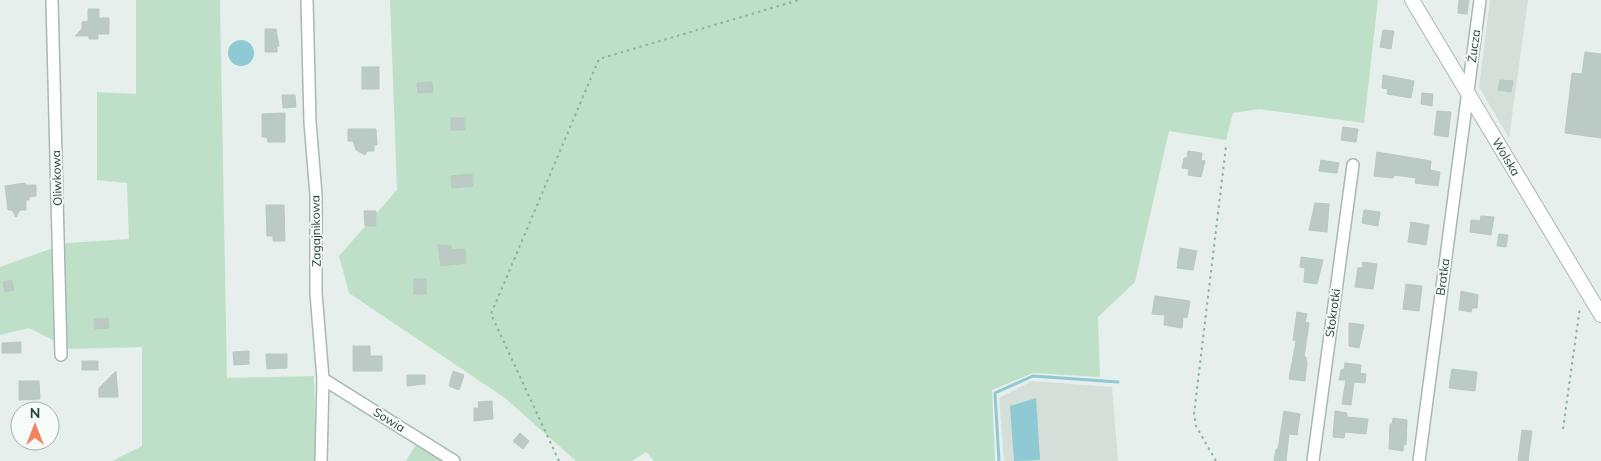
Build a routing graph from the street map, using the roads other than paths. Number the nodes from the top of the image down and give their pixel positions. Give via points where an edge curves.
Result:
1 (52, 0) edge
2 (307, 0) edge
3 (1412, 0) edge
4 (1480, 0) edge
5 (1468, 93) junction
6 (1353, 165) dead end
7 (1601, 315) edge
8 (62, 356) dead end
9 (323, 379) junction
10 (321, 461) edge
11 (454, 461) edge
12 (1313, 461) edge
13 (1419, 461) edge

1 - 8 street, Oliwkowa
2 - 9 street, Zagajnikowa via 310,122 316,195 316,293
3 - 5 street, Wolska
4 - 5 street, Żucza
5 - 7 street, Wolska
5 - 13 street, Bratka
6 - 12 street, Stokrotki
9 - 10 street, Zagajnikowa
9 - 11 street, Sowia

